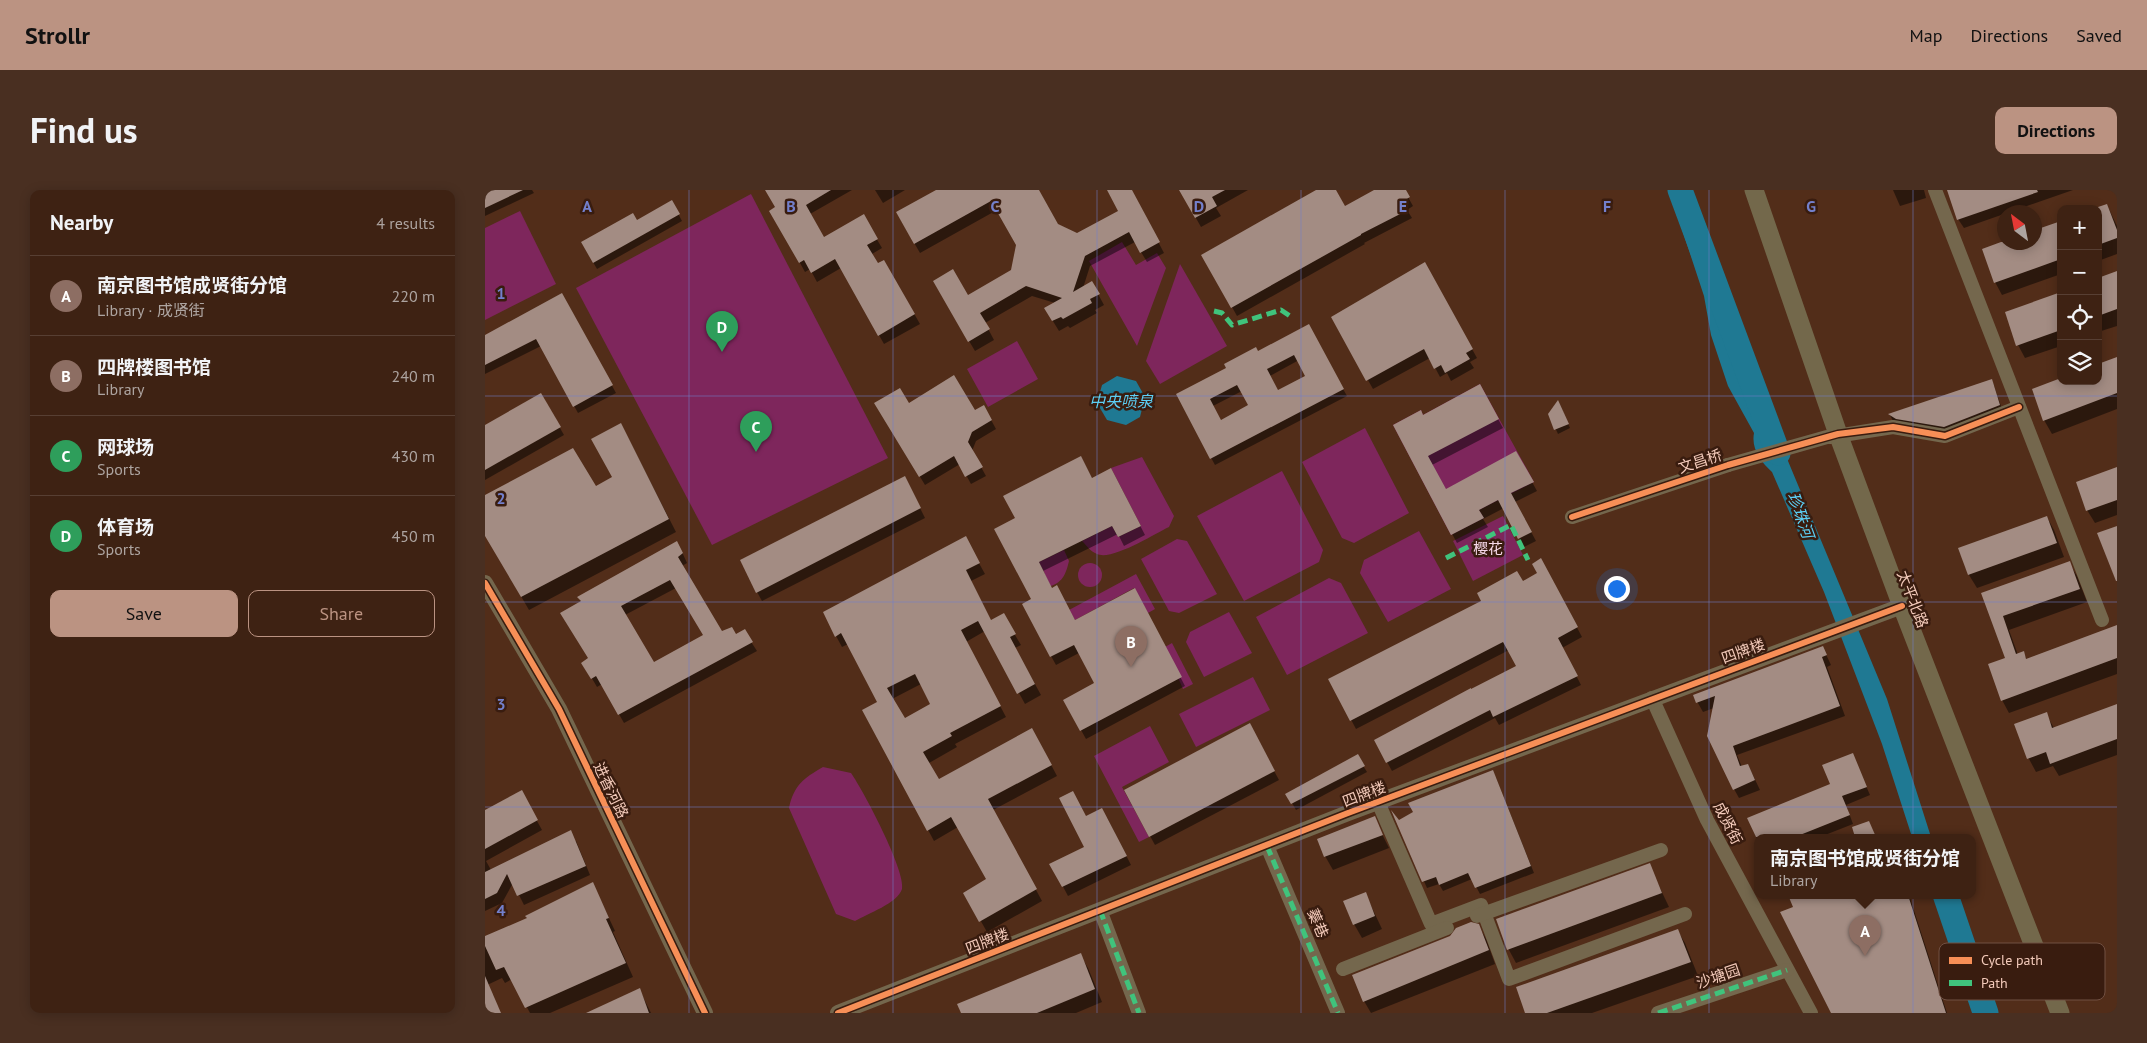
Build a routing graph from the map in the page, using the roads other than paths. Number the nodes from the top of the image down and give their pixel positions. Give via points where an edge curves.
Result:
1 (1754, 190) edge
2 (1935, 190) edge
3 (2019, 407) junction
4 (1833, 436) junction
5 (1572, 517) dead end
6 (485, 583) edge
7 (1901, 606) junction
8 (2102, 620) dead end
9 (1652, 698) junction
10 (1378, 802) junction
11 (1267, 846) junction
12 (1661, 850) dead end
13 (1100, 910) junction
14 (1485, 913) junction
15 (1685, 914) dead end
16 (2033, 943) edge
17 (1343, 969) dead end
18 (1787, 970) junction
19 (2055, 1000) edge
20 (705, 1013) edge
21 (839, 1013) edge
22 (1139, 1013) edge
23 (1338, 1013) edge
24 (1658, 1013) edge
25 (1811, 1013) edge
26 (2060, 1013) edge

1 - 4 main road, 太平北路
2 - 3 street
3 - 4 street, 文昌桥 via 1945,436 1893,427
3 - 8 street
4 - 5 street, 文昌桥, bridge via 1728,465
4 - 7 main road, 太平北路
6 - 20 street, 进香河路 via 559,709
7 - 9 street, 四牌楼
7 - 16 main road, 太平北路
9 - 10 street, 四牌楼
9 - 18 street, 成贤街 via 1707,820
10 - 11 street, 四牌楼
10 - 14 street via 1431,924 1481,905
11 - 13 street, 四牌楼
11 - 23 street, 蓁巷
12 - 14 street
13 - 21 street, 四牌楼
13 - 22 street
14 - 15 street via 1509,978
14 - 17 street
18 - 24 street, 沙塘园
18 - 25 street, 成贤街
19 - 26 main road, 太平北路

